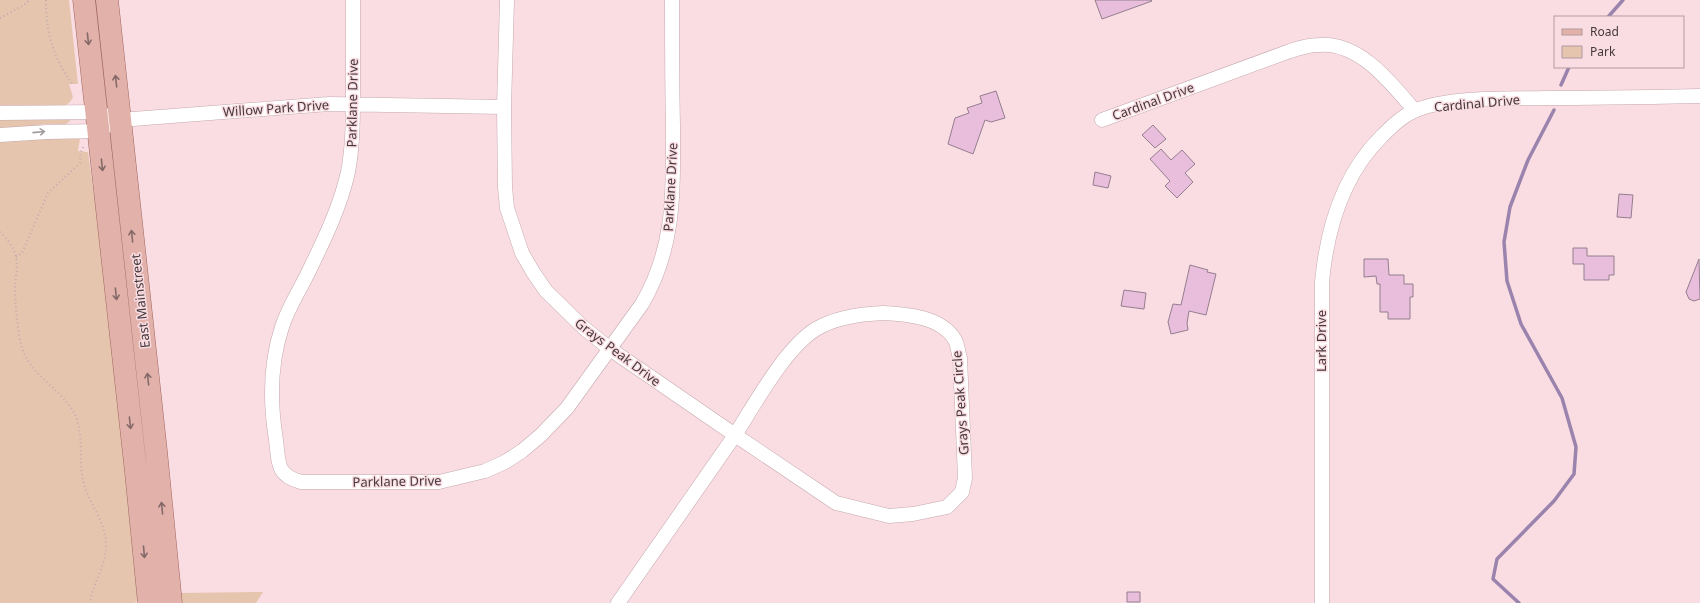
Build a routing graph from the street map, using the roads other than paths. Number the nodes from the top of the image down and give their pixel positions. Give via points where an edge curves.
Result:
1 (84, 0) edge
2 (107, 0) edge
3 (353, 0) edge
4 (507, 0) edge
5 (672, 0) edge
6 (1700, 96) edge
7 (353, 104) junction
8 (504, 107) junction
9 (1415, 111) junction
10 (0, 112) edge
11 (120, 120) junction
12 (1102, 120) dead end
13 (97, 122) junction
14 (0, 135) edge
15 (610, 350) junction
16 (735, 435) junction
17 (149, 603) edge
18 (171, 603) edge
19 (618, 603) edge
20 (1322, 603) edge

1 -> 13 main road, East Mainstreet
11 -> 2 main road, East Mainstreet
3 - 7 street, Parklane Drive
4 - 8 street, Grays Peak Drive
5 - 15 street, Parklane Drive via 672,216 662,263 653,286
6 - 9 street, Cardinal Drive via 1478,100 1453,102
7 - 8 street, Willow Park Drive
7 - 11 street, Willow Park Drive via 285,106
7 - 15 street, Parklane Drive via 353,144 343,195 306,277 292,301 282,327 275,357 272,377 274,433 278,461 289,479 301,482 439,482 485,471 522,451 554,423
8 - 15 street, Grays Peak Drive via 507,208 522,253 546,291
9 - 12 street, Cardinal Drive via 1381,74 1361,57 1348,50 1321,44 1290,52
9 - 20 street, Lark Drive via 1392,126 1359,163 1337,208 1327,243 1321,307
10 - 13 street, Willow Park Drive
11 - 13 street, Willow Park Drive
18 -> 11 main road, East Mainstreet
14 -> 13 street, Willow Park Drive via 47,132
13 -> 17 main road, East Mainstreet
15 - 16 street, Grays Peak Drive
16 - 16 street, Grays Peak Circle via 836,503 889,516 947,507 962,492 965,478 960,358 955,341 943,327 902,313 866,314 830,323 816,329 800,342 782,363
16 - 19 street

